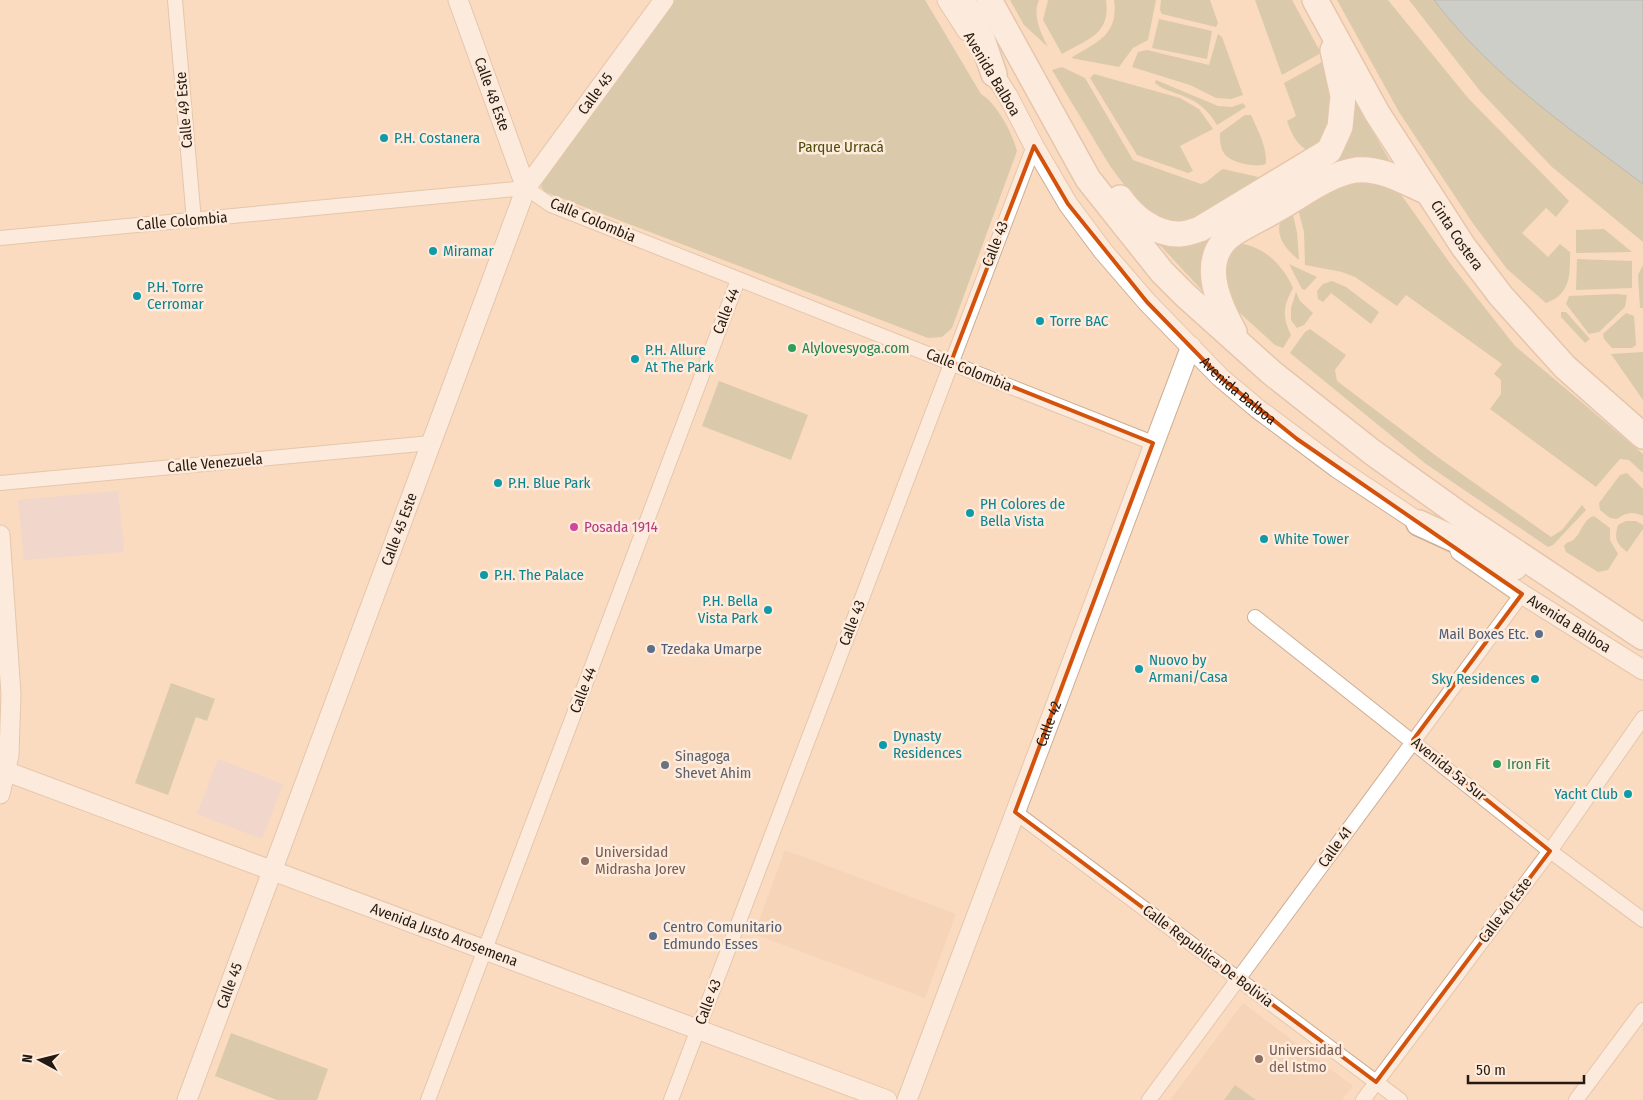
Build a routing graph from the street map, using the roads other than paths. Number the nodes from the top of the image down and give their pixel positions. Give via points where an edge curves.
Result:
1 (175, 0) edge
2 (458, 0) edge
3 (664, 0) edge
4 (947, 0) edge
5 (962, 0) edge
6 (989, 0) edge
7 (1315, 0) edge
8 (1329, 29) junction
9 (994, 74) junction
10 (1047, 104) junction
11 (1034, 146) junction
12 (526, 188) junction
13 (1428, 192) junction
14 (194, 221) junction
15 (0, 238) edge
16 (738, 280) junction
17 (1241, 344) junction
18 (1191, 346) junction
19 (951, 362) junction
20 (1643, 436) edge
21 (1153, 443) junction
22 (431, 444) junction
23 (0, 483) edge
24 (1419, 523) junction
25 (0, 535) edge
26 (1522, 594) junction
27 (1607, 614) junction
28 (1255, 617) dead end
29 (1643, 637) edge
30 (1643, 670) edge
31 (1643, 718) edge
32 (1413, 740) junction
33 (3, 770) edge
34 (0, 794) edge
35 (1016, 812) junction
36 (1550, 851) junction
37 (273, 870) junction
38 (1643, 920) edge
39 (485, 949) junction
40 (1240, 979) junction
41 (1643, 1010) edge
42 (698, 1029) junction
43 (1376, 1082) junction
44 (187, 1100) edge
45 (428, 1100) edge
46 (671, 1100) edge
47 (888, 1100) edge
48 (907, 1100) edge
49 (1149, 1100) edge
50 (1363, 1100) edge
51 (1400, 1100) edge
52 (1576, 1100) edge

1 - 14 street, Calle 49 Este
2 - 12 main road, Calle 48 Este
3 - 12 main road, Calle 45
4 - 9 main road, Avenida Balboa
5 - 9 highway via 982,39
6 - 10 highway, Avenida Balboa
7 - 8 highway, Cinta Costera
8 - 10 highway via 1343,96 1340,127 1329,151 1200,229 1180,234 1146,224 1126,207 1074,131
8 - 13 highway, Cinta Costera via 1377,113
9 - 11 main road, Avenida Balboa
10 - 17 highway, Avenida Balboa via 1088,179 1144,250 1185,295
11 - 18 main road, Avenida Balboa via 1068,204 1103,250 1147,302
11 - 19 street, Calle 43
12 - 14 street, Calle Colombia
12 - 16 street, Calle Colombia via 551,205
12 - 22 main road, Calle 45 Este
13 - 17 highway via 1396,178 1357,170 1335,176 1233,234 1218,251 1213,263 1213,280 1223,312
13 - 20 highway, Cinta Costera via 1501,296 1565,367
14 - 15 street, Calle Colombia
16 - 19 street, Calle Colombia
16 - 39 street, Calle 44
17 - 27 highway, Avenida Balboa via 1272,373 1372,452
18 - 21 main road, Calle 42
18 - 24 main road, Avenida Balboa via 1220,377 1297,439
19 - 21 street, Calle Colombia
19 - 42 street, Calle 43
21 - 35 main road, Calle 42
22 - 23 street, Calle Venezuela
22 - 37 main road, Calle 45 Este
24 - 26 main road, Avenida Balboa
24 - 27 highway
25 - 33 main road via 11,694
26 - 30 main road, Avenida Balboa
26 - 32 street, Calle 41
27 - 29 highway, Avenida Balboa
28 - 32 street, Avenida 5a Sur
31 - 36 street, Calle 40 Este
32 - 36 street, Avenida 5a Sur
32 - 40 street, Calle 41
33 - 34 main road
33 - 37 main road, Avenida Justo Arosemena
35 - 40 street, Calle Republica De Bolivia
35 - 48 main road, Calle 42
36 - 38 street, Avenida 5a Sur
36 - 43 street, Calle 40 Este
37 - 39 main road, Avenida Justo Arosemena
37 - 44 main road, Calle 45
39 - 42 main road, Avenida Justo Arosemena
39 - 45 street, Calle 44
40 - 43 street, Calle Republica De Bolivia
40 - 49 street, Calle 41
41 - 52 street
42 - 46 street, Calle 43
42 - 47 main road, Avenida Justo Arosemena
43 - 50 street, Calle 40 Este
43 - 51 street, Calle Republica De Bolivia

